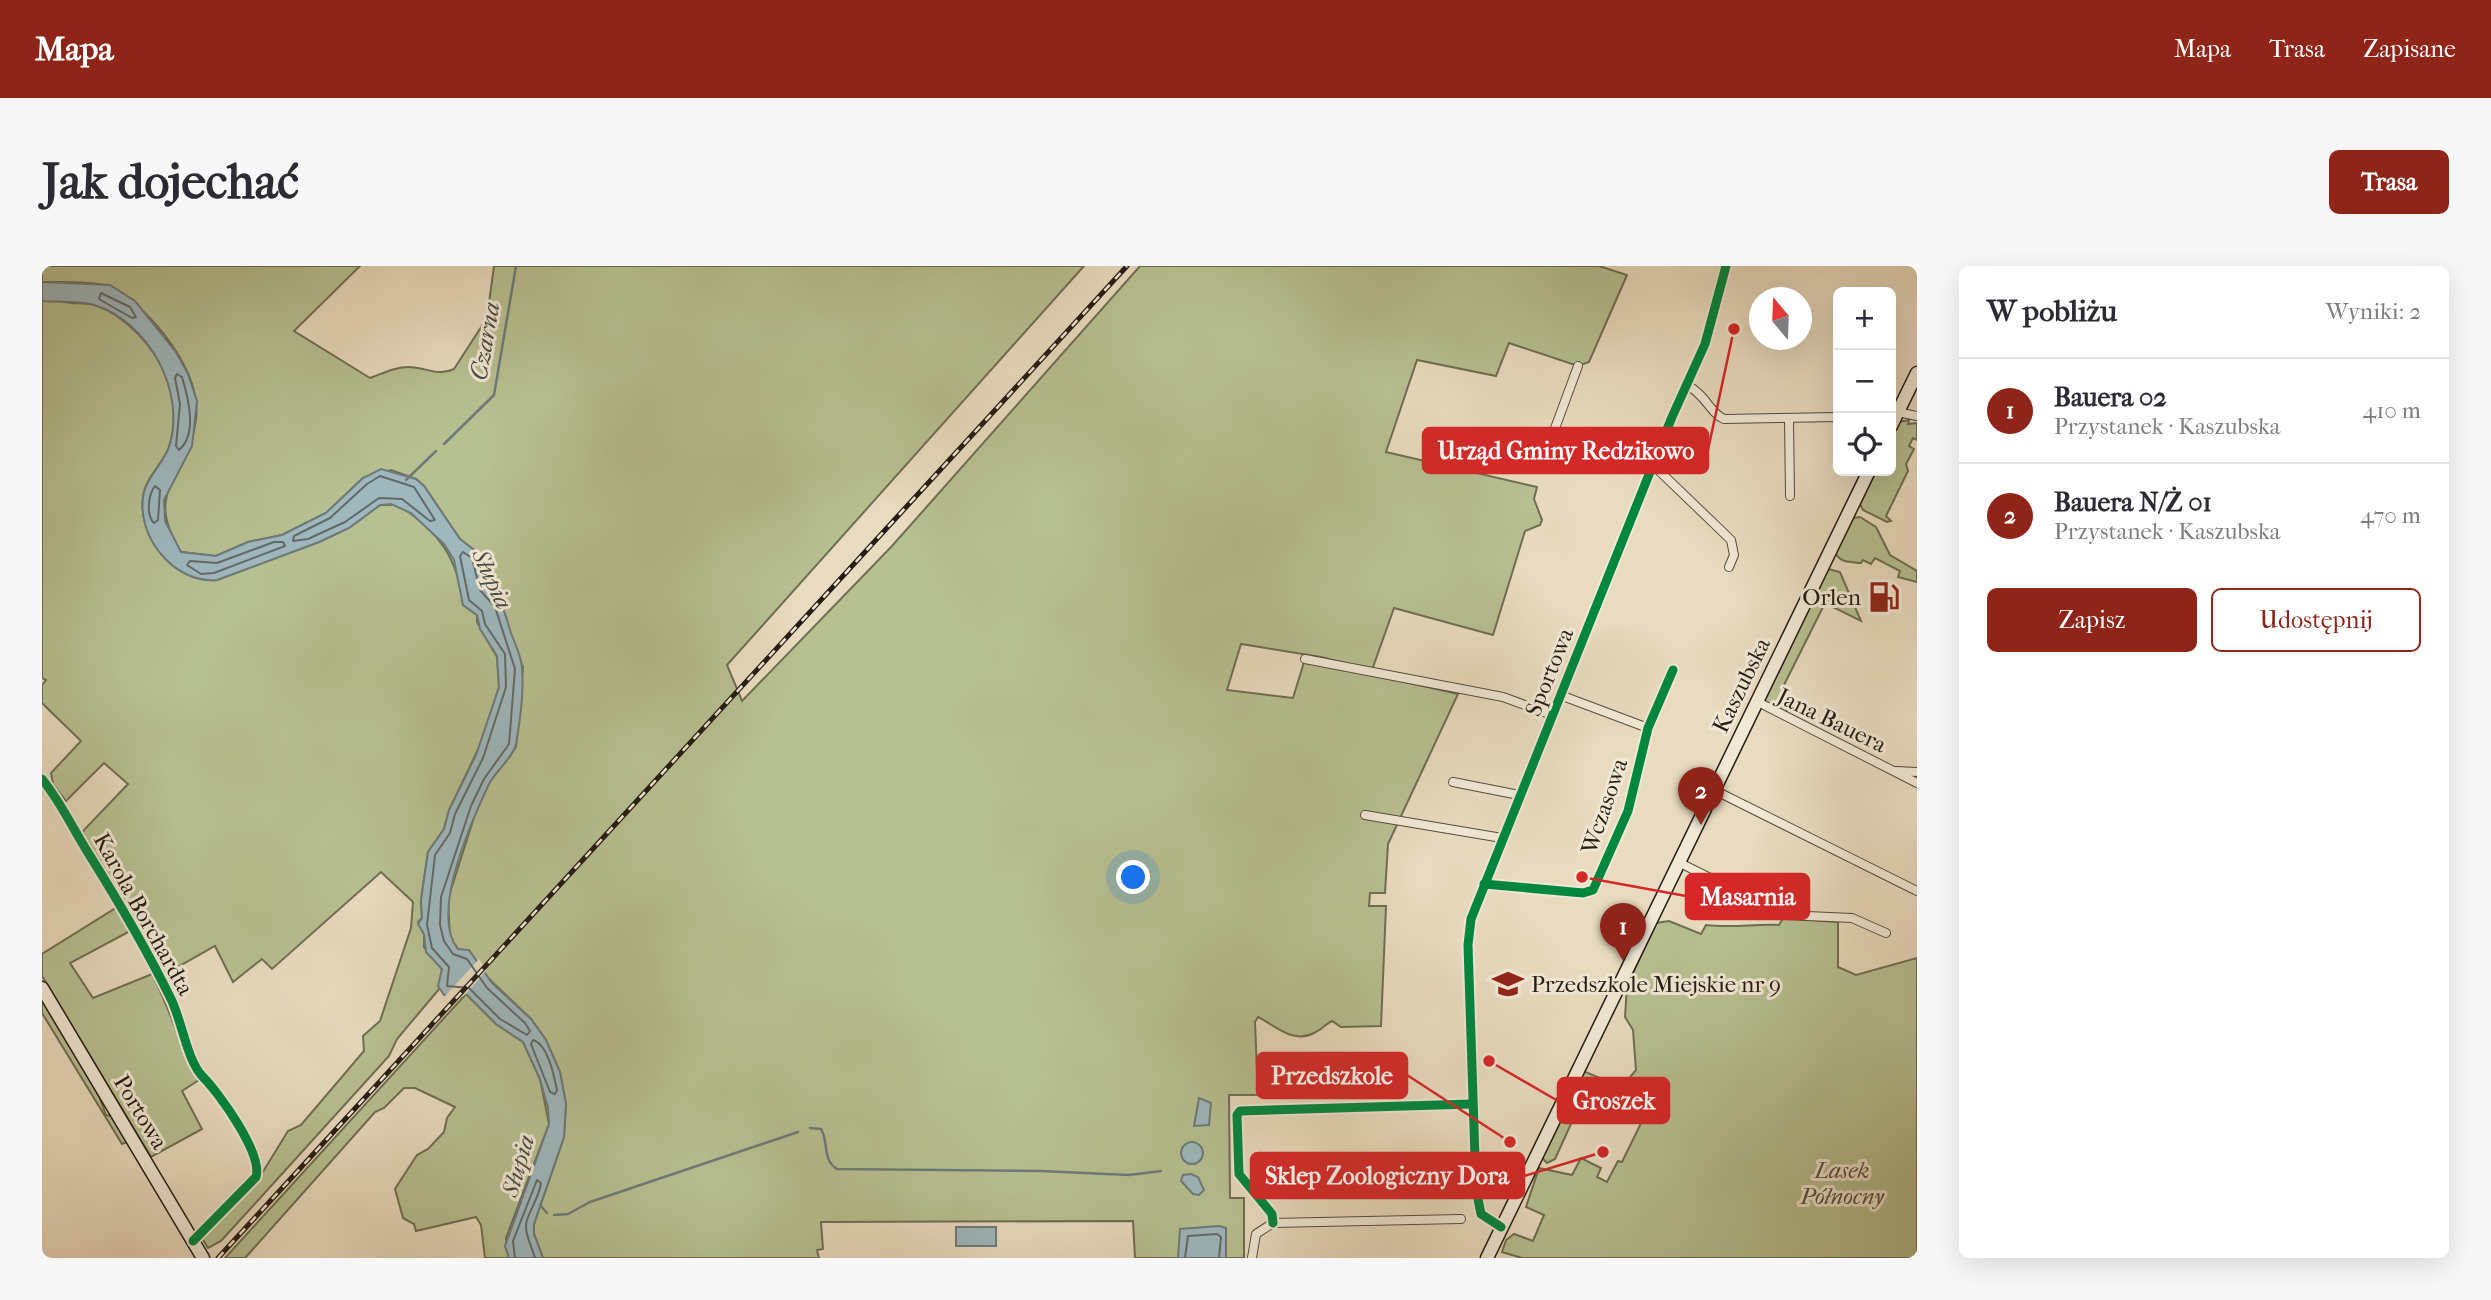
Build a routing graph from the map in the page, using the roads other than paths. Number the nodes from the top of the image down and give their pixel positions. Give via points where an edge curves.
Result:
1 (1726, 266) edge
2 (1578, 366) dead end
3 (1917, 373) edge
4 (1687, 385) junction
5 (1896, 413) edge
6 (1917, 416) edge
7 (1833, 417) edge
8 (1789, 418) junction
9 (1896, 418) edge
10 (1547, 450) dead end
11 (1653, 465) junction
12 (1867, 476) edge
13 (1790, 496) dead end
14 (1729, 567) dead end
15 (1305, 659) dead end
16 (1673, 670) dead end
17 (1560, 695) junction
18 (1756, 701) junction
19 (1552, 715) junction
20 (1648, 728) junction
21 (1893, 771) junction
22 (1917, 772) edge
23 (42, 779) edge
24 (1453, 782) dead end
25 (1917, 783) edge
26 (1712, 789) junction
27 (1519, 795) junction
28 (1365, 815) dead end
29 (1502, 838) junction
30 (1678, 862) junction
31 (1484, 884) junction
32 (1917, 891) edge
33 (1886, 933) dead end
34 (42, 988) edge
35 (1472, 1104) junction
36 (1461, 1219) dead end
37 (1273, 1223) junction
38 (1501, 1227) junction
39 (193, 1241) junction
40 (203, 1258) edge
41 (1252, 1258) edge
42 (1487, 1258) edge

1 - 4 street, Sportowa via 1705,344
2 - 10 street
3 - 5 main road
4 - 8 street via 1702,394 1720,418
4 - 11 street, Sportowa
6 - 9 street
7 - 8 street
8 - 13 street
11 - 14 street via 1731,540 1734,555
11 - 17 street, Sportowa
12 - 18 main road, Kaszubska
15 - 19 street via 1503,698
16 - 20 street, Wczasowa
17 - 19 street, Sportowa
17 - 20 street
18 - 21 street, Jana Bauera
18 - 26 main road, Kaszubska
19 - 27 street, Sportowa
20 - 31 street, Wczasowa via 1628,811 1593,890
21 - 22 street, Jana Bauera
21 - 25 street, Jana Bauera
23 - 39 street, Karola Borchardta via 115,894 171,999 190,1054 256,1159 256,1177
24 - 27 street
26 - 30 main road, Kaszubska
26 - 32 street
27 - 29 street, Sportowa
28 - 29 street
29 - 31 street, Sportowa
30 - 33 street via 1785,915 1852,918
30 - 38 main road, Kaszubska
31 - 35 street, Sportowa via 1471,919 1468,945
34 - 39 main road, Portowa
35 - 37 street via 1240,1111 1238,1174 1272,1214
35 - 38 street, Sportowa via 1477,1203 1481,1214
36 - 37 street
37 - 41 street via 1255,1234
38 - 42 main road, Kaszubska
39 - 40 main road, Portowa

